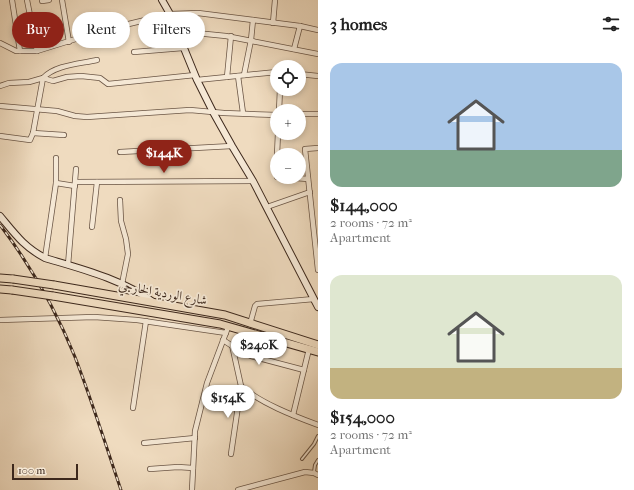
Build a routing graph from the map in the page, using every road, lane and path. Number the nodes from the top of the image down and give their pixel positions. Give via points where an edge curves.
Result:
1 (12, 0) edge
2 (27, 0) edge
3 (49, 0) edge
4 (62, 0) edge
5 (162, 0) edge
6 (275, 0) edge
7 (42, 1) dead end
8 (169, 12) edge
9 (205, 14) edge
10 (253, 20) junction
11 (138, 22) edge
12 (274, 23) junction
13 (300, 26) junction
14 (318, 30) edge
15 (205, 34) edge
16 (231, 36) junction
17 (251, 40) junction
18 (69, 42) junction
19 (0, 43) edge
20 (184, 48) joint
21 (294, 49) junction
22 (20, 51) junction
23 (37, 51) junction
24 (134, 52) dead end
25 (318, 54) edge
26 (97, 60) dead end
27 (270, 73) edge
28 (241, 75) junction
29 (306, 75) edge
30 (318, 76) edge
31 (196, 77) junction
32 (228, 77) junction
33 (43, 78) junction
34 (0, 86) edge
35 (0, 106) edge
36 (37, 110) junction
37 (213, 112) junction
38 (243, 113) junction
39 (306, 114) edge
40 (318, 114) edge
41 (270, 115) edge
42 (33, 133) junction
43 (64, 135) dead end
44 (0, 136) edge
45 (232, 146) junction
46 (318, 148) edge
47 (120, 152) dead end
48 (56, 158) dead end
49 (76, 169) dead end
50 (308, 179) joint
51 (253, 181) junction
52 (97, 182) junction
53 (56, 183) junction
54 (75, 184) junction
55 (310, 192) junction
56 (120, 200) dead end
57 (267, 207) junction
58 (0, 216) edge
59 (92, 227) dead end
60 (316, 241) edge
61 (45, 258) junction
62 (68, 265) junction
63 (318, 270) edge
64 (0, 278) edge
65 (122, 284) junction
66 (0, 289) edge
67 (314, 299) junction
68 (153, 302) junction
69 (318, 307) edge
70 (225, 315) junction
71 (0, 320) edge
72 (146, 321) junction
73 (248, 323) junction
74 (220, 324) junction
75 (227, 329) junction
76 (241, 330) junction
77 (223, 340) junction
78 (232, 345) junction
79 (318, 345) edge
80 (309, 349) junction
81 (318, 352) edge
82 (304, 370) junction
83 (241, 386) junction
84 (133, 408) dead end
85 (293, 415) junction
86 (318, 425) edge
87 (318, 436) edge
88 (195, 438) junction
89 (144, 443) dead end
90 (231, 454) dead end
91 (302, 460) dead end
92 (318, 460) edge
93 (193, 468) junction
94 (150, 469) dead end
95 (316, 474) edge
96 (192, 490) edge
97 (238, 490) edge

1 - 22 street
2 - 23 street
3 - 7 street
4 - 18 street
5 - 8 street
6 - 12 street
9 - 10 street
10 - 12 street
10 - 17 street
11 - 18 street
12 - 13 street
13 - 14 street
13 - 21 street
15 - 16 street
16 - 17 street
16 - 32 street
17 - 21 street
17 - 28 street
18 - 23 street
19 - 22 street
20 - 24 street
20 - 31 street
21 - 25 street
22 - 23 street
26 - 33 street via 56,69
27 - 28 street
28 - 32 street
28 - 38 street
29 - 30 street
31 - 32 street
31 - 33 street via 108,84 100,78 86,76 53,81
31 - 37 street
33 - 34 street
33 - 36 street
35 - 36 street
36 - 37 street via 87,118 190,110
36 - 42 street
37 - 38 street
37 - 45 street
38 - 41 street
39 - 40 street
42 - 43 street
42 - 44 street via 28,140
45 - 47 street
45 - 51 street
46 - 50 street via 305,149
48 - 53 street
49 - 54 street
50 - 55 street
51 - 52 street
51 - 57 street
52 - 54 street
52 - 59 street
53 - 54 street
53 - 61 street
54 - 62 street
55 - 57 street
55 - 60 street
56 - 65 street via 121,221 128,254
57 - 67 street
58 - 61 street via 25,245
60 - 63 street
61 - 62 street
62 - 65 street
64 - 68 main road, شارع الوردية الخارجي, bridge
65 - 68 street
66 - 74 main road, شارع الوردية الخارجي, bridge
67 - 69 street
67 - 73 street via 258,304
68 - 70 main road, شارع الوردية الخارجي
70 - 73 main road, شارع الوردية الخارجي
70 - 74 main road via 228,322
71 - 72 street via 94,317
72 - 75 street
72 - 84 street
73 - 76 main road via 239,325
73 - 79 main road, شارع الوردية الخارجي
74 - 75 main road, شارع الوردية الخارجي
75 - 76 main road, شارع الوردية الخارجي
75 - 77 street
76 - 80 main road, شارع الوردية الخارجي
77 - 78 street
77 - 88 street via 207,383
78 - 82 street via 252,356
78 - 83 street
80 - 81 main road, شارع الوردية الخارجي
80 - 82 street
82 - 85 street
83 - 85 street via 254,396
83 - 90 street
85 - 86 street
87 - 91 lane
88 - 89 street
88 - 93 street
92 - 95 lane via 315,465
93 - 94 street
93 - 96 street
95 - 97 street via 305,472

